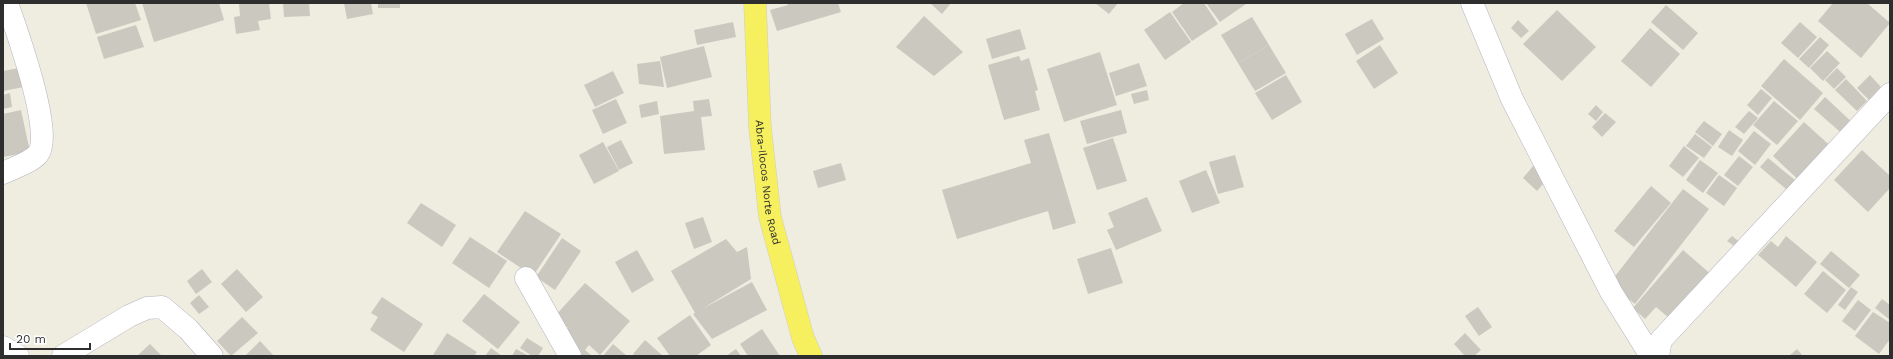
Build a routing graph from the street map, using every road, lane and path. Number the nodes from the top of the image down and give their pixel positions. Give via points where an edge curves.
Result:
1 (7, 3) edge
2 (755, 3) edge
3 (1472, 3) edge
4 (1890, 94) edge
5 (3, 173) edge
6 (526, 278) dead end
7 (3, 347) edge
8 (18, 356) edge
9 (63, 356) edge
10 (212, 356) edge
11 (570, 356) edge
12 (811, 356) edge
13 (1651, 356) edge
14 (1658, 356) edge

1 - 5 street via 24,52 39,110 42,139 37,155
2 - 12 main road, Abra-Ilocos Norte Road via 760,127 770,217 803,338
3 - 13 street via 1512,99 1611,292
4 - 14 street via 1661,340
6 - 11 street
7 - 8 street
9 - 10 street via 130,316 147,308 162,307 188,329

